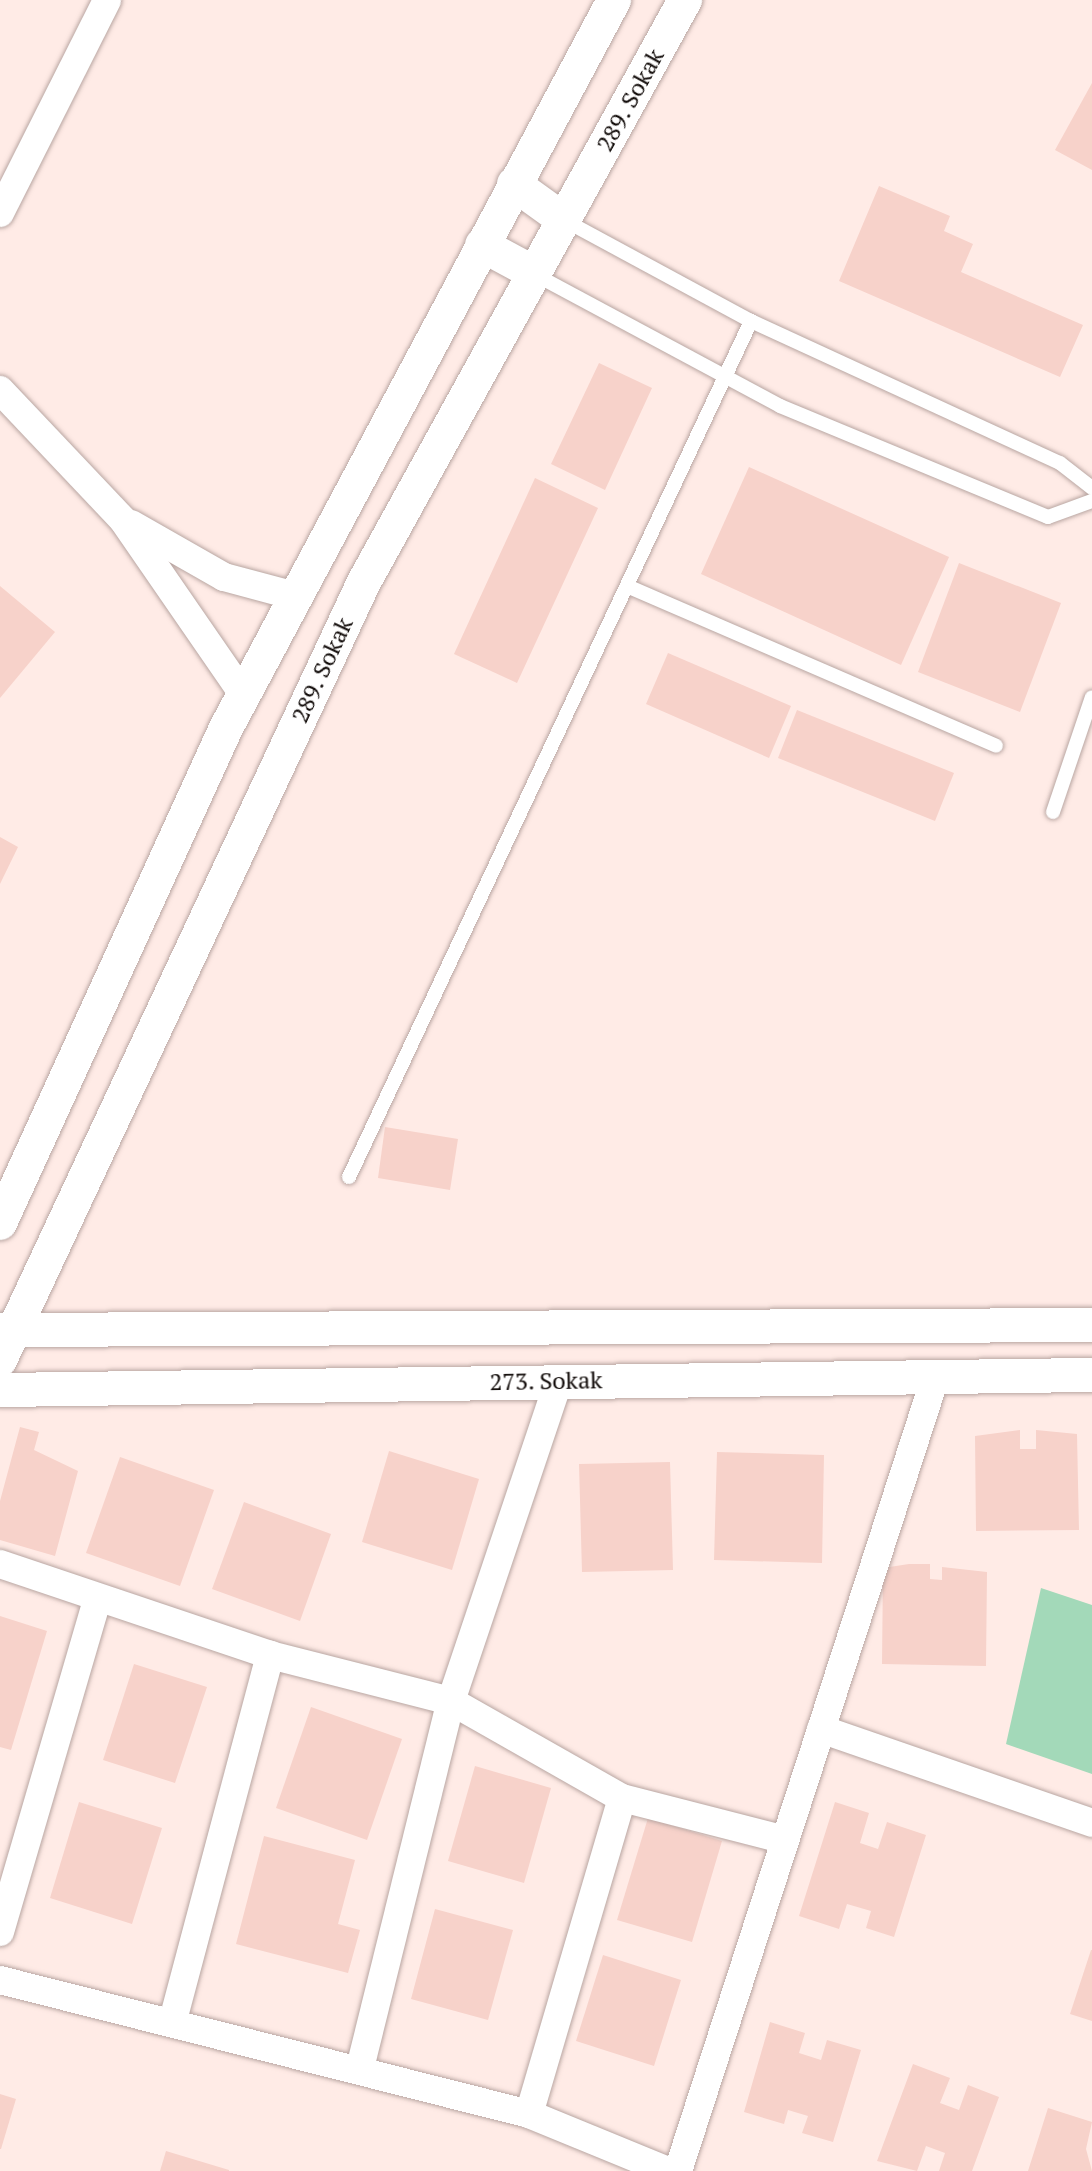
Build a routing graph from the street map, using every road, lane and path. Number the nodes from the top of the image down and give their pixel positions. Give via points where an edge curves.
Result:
1 (107, 0) edge
2 (614, 0) edge
3 (685, 0) edge
4 (514, 184) junction
5 (0, 213) edge
6 (564, 220) junction
7 (482, 245) junction
8 (534, 273) junction
9 (751, 321) junction
10 (730, 377) junction
11 (0, 390) edge
12 (1092, 488) edge
13 (1092, 501) edge
14 (123, 520) junction
15 (627, 586) junction
16 (295, 596) junction
17 (243, 694) junction
18 (1092, 697) edge
19 (996, 746) dead end
20 (1053, 812) dead end
21 (349, 1177) dead end
22 (0, 1223) edge
23 (1092, 1325) edge
24 (3, 1340) edge
25 (936, 1375) junction
26 (1092, 1375) edge
27 (559, 1381) junction
28 (0, 1390) edge
29 (0, 1564) edge
30 (97, 1600) junction
31 (270, 1655) junction
32 (451, 1701) junction
33 (821, 1729) junction
34 (622, 1798) junction
35 (1092, 1823) edge
36 (785, 1840) junction
37 (0, 1932) edge
38 (0, 1980) edge
39 (173, 2020) junction
40 (360, 2068) junction
41 (529, 2114) junction
42 (668, 2171) edge
43 (678, 2171) edge

1 - 5 street
2 - 4 street
3 - 6 street, 289. Sokak
4 - 6 street
4 - 7 street
6 - 8 street, 289. Sokak
6 - 9 lane
7 - 8 street
7 - 16 street
8 - 10 lane
8 - 24 street, 289. Sokak via 364,582
9 - 10 lane
9 - 12 lane via 1060,463
10 - 13 lane via 780,406 1048,517
10 - 15 lane
11 - 14 street
14 - 16 street via 224,577
14 - 17 street
15 - 19 lane
15 - 21 lane
16 - 17 street
17 - 22 street
18 - 20 lane
23 - 24 street
25 - 26 street, 273. Sokak
25 - 27 street, 273. Sokak
25 - 33 street
27 - 28 street, 273. Sokak
27 - 32 street
29 - 30 street
30 - 31 street
30 - 37 street
31 - 32 street
31 - 39 street
32 - 34 street
32 - 40 street
33 - 35 street
33 - 36 street
34 - 36 street
34 - 41 street
36 - 43 street
38 - 39 street
39 - 40 street
40 - 41 street
41 - 42 street

